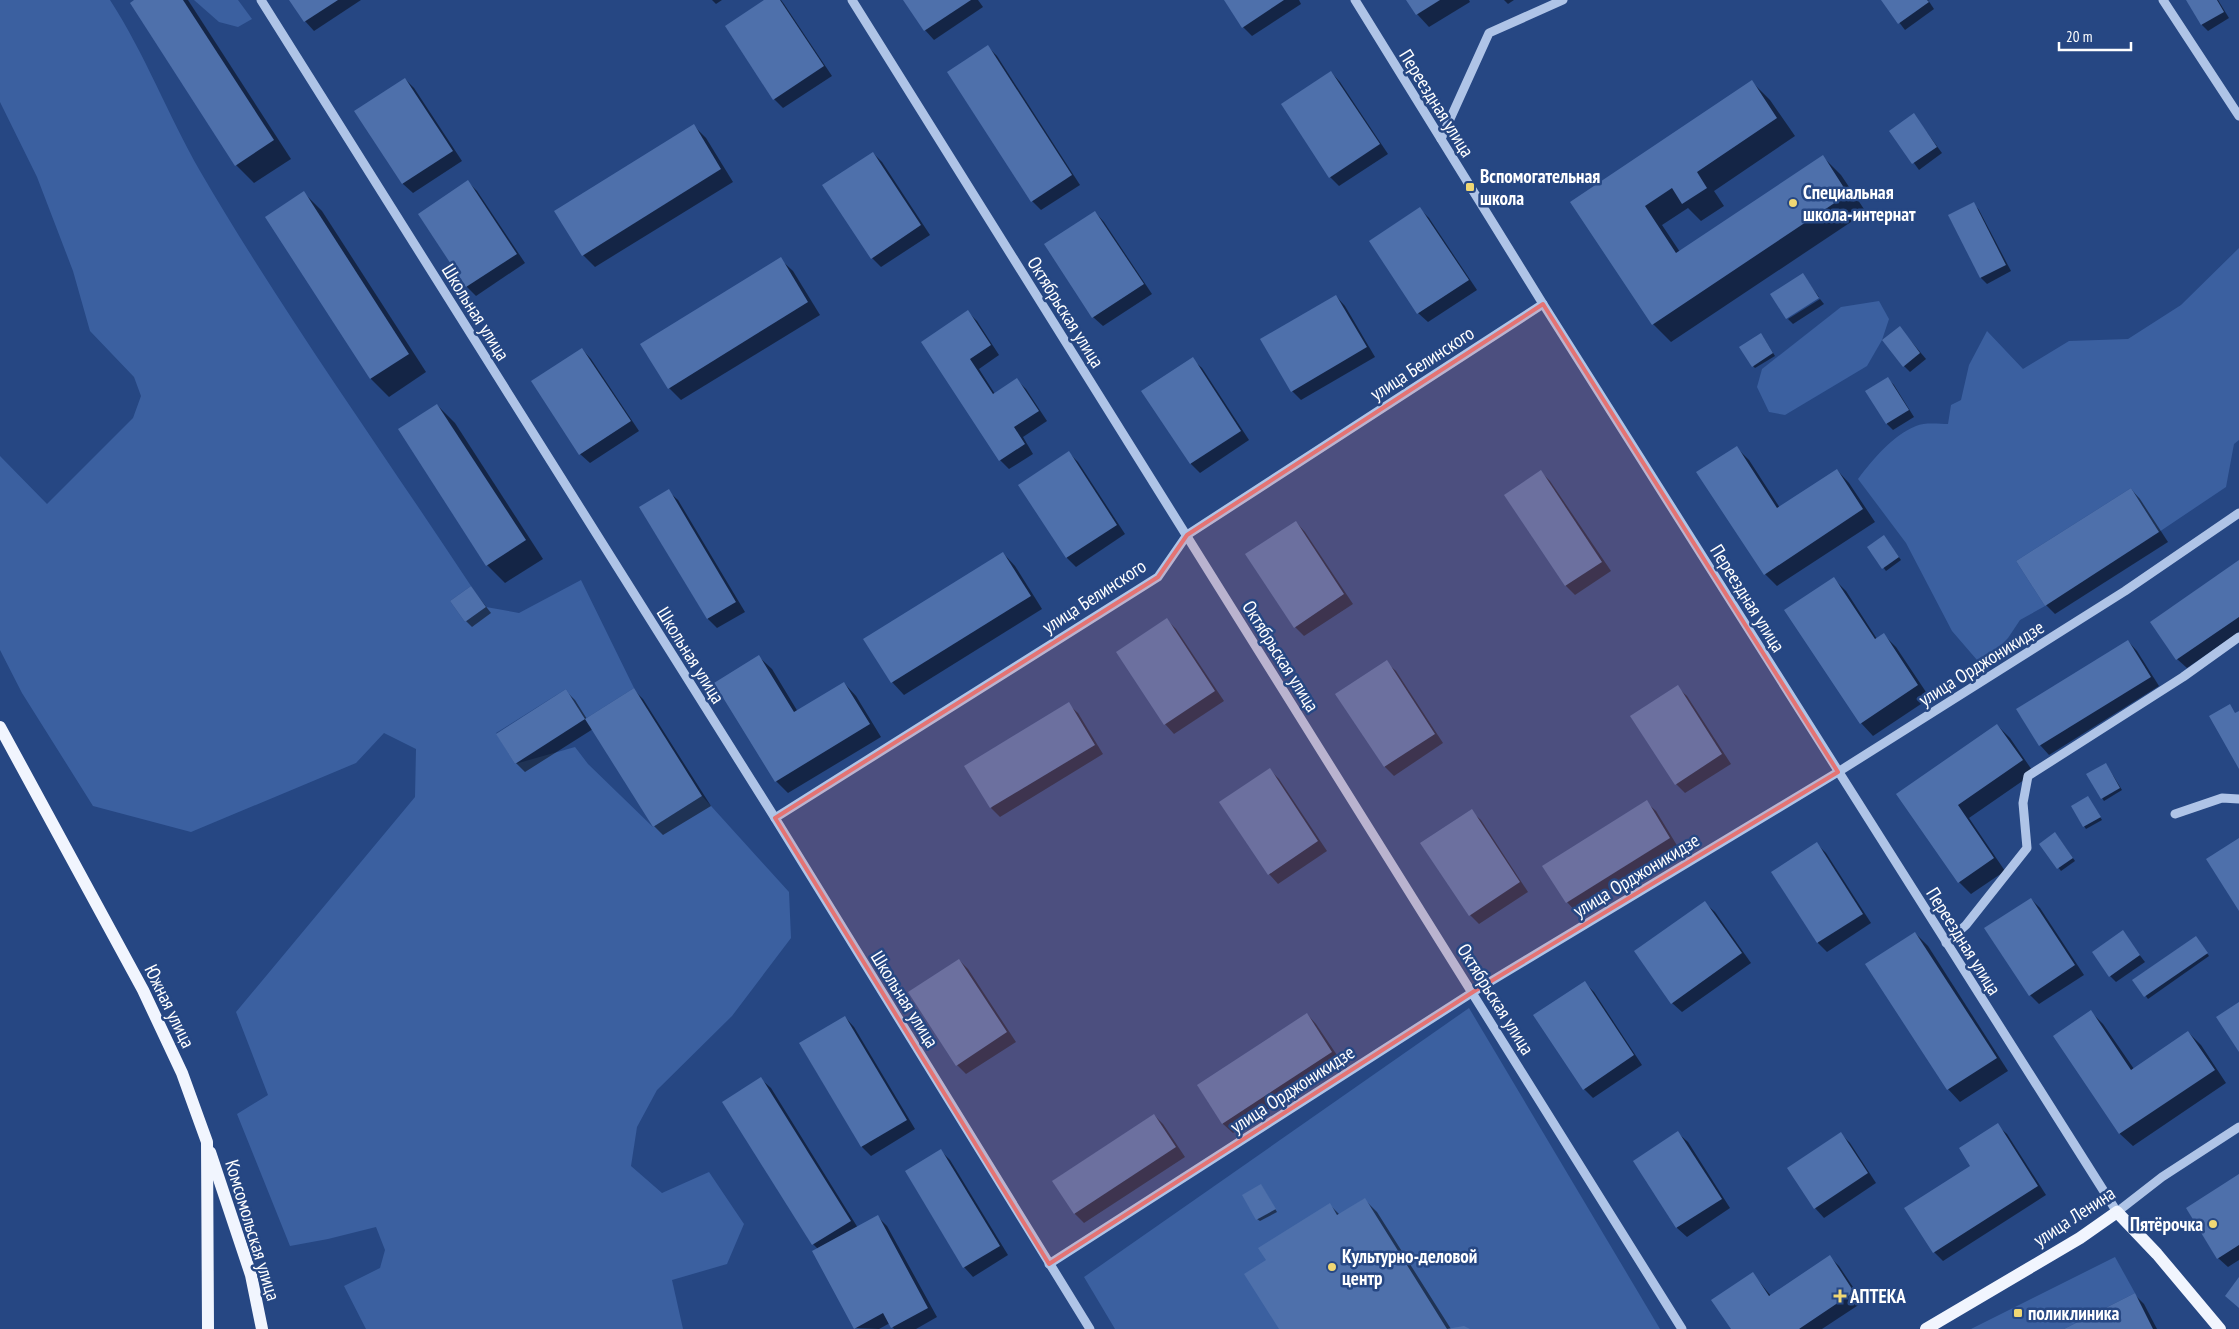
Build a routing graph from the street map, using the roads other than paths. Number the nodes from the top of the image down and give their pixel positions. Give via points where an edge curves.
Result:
1 (261, 0) edge
2 (852, 0) edge
3 (1355, 0) edge
4 (1563, 0) edge
5 (2163, 0) edge
6 (2239, 116) edge
7 (1441, 139) junction
8 (1543, 304) junction
9 (2239, 513) edge
10 (1187, 535) junction
11 (2239, 636) edge
12 (0, 726) edge
13 (1838, 772) junction
14 (2239, 799) edge
15 (2176, 814) dead end
16 (775, 818) junction
17 (1946, 943) junction
18 (1472, 992) junction
19 (2239, 1127) edge
20 (207, 1142) junction
21 (2117, 1212) junction
22 (1049, 1264) junction
23 (208, 1329) edge
24 (262, 1329) edge
25 (1090, 1329) edge
26 (1682, 1329) edge
27 (1926, 1329) edge
28 (2220, 1329) edge

1 - 16 street, Школьная улица
2 - 10 street, Октябрьская улица
3 - 7 street, Переездная улица
4 - 7 street via 1489,33
5 - 6 street
7 - 8 street, Переездная улица
8 - 10 street, улица Белинского
8 - 13 street, Переездная улица
9 - 13 street, улица Орджоникидзе via 2125,591
10 - 16 street, улица Белинского via 1158,577
10 - 18 street, Октябрьская улица
11 - 17 street via 2184,677 2028,776 2023,803 2027,848 1966,925
12 - 20 main road, Южная улица via 143,990 182,1074
13 - 17 street, Переездная улица
13 - 18 street, улица Орджоникидзе
14 - 15 street via 2222,798
16 - 22 street, Школьная улица
17 - 21 street, Переездная улица
18 - 22 street, улица Орджоникидзе
18 - 26 street, Октябрьская улица
19 - 21 street, улица Ленина via 2162,1177
20 - 23 main road, Южная улица
20 - 24 main road, Комсомольская улица via 251,1275
21 - 27 main road, улица Ленина via 2080,1238
21 - 28 main road
22 - 25 street, Школьная улица

